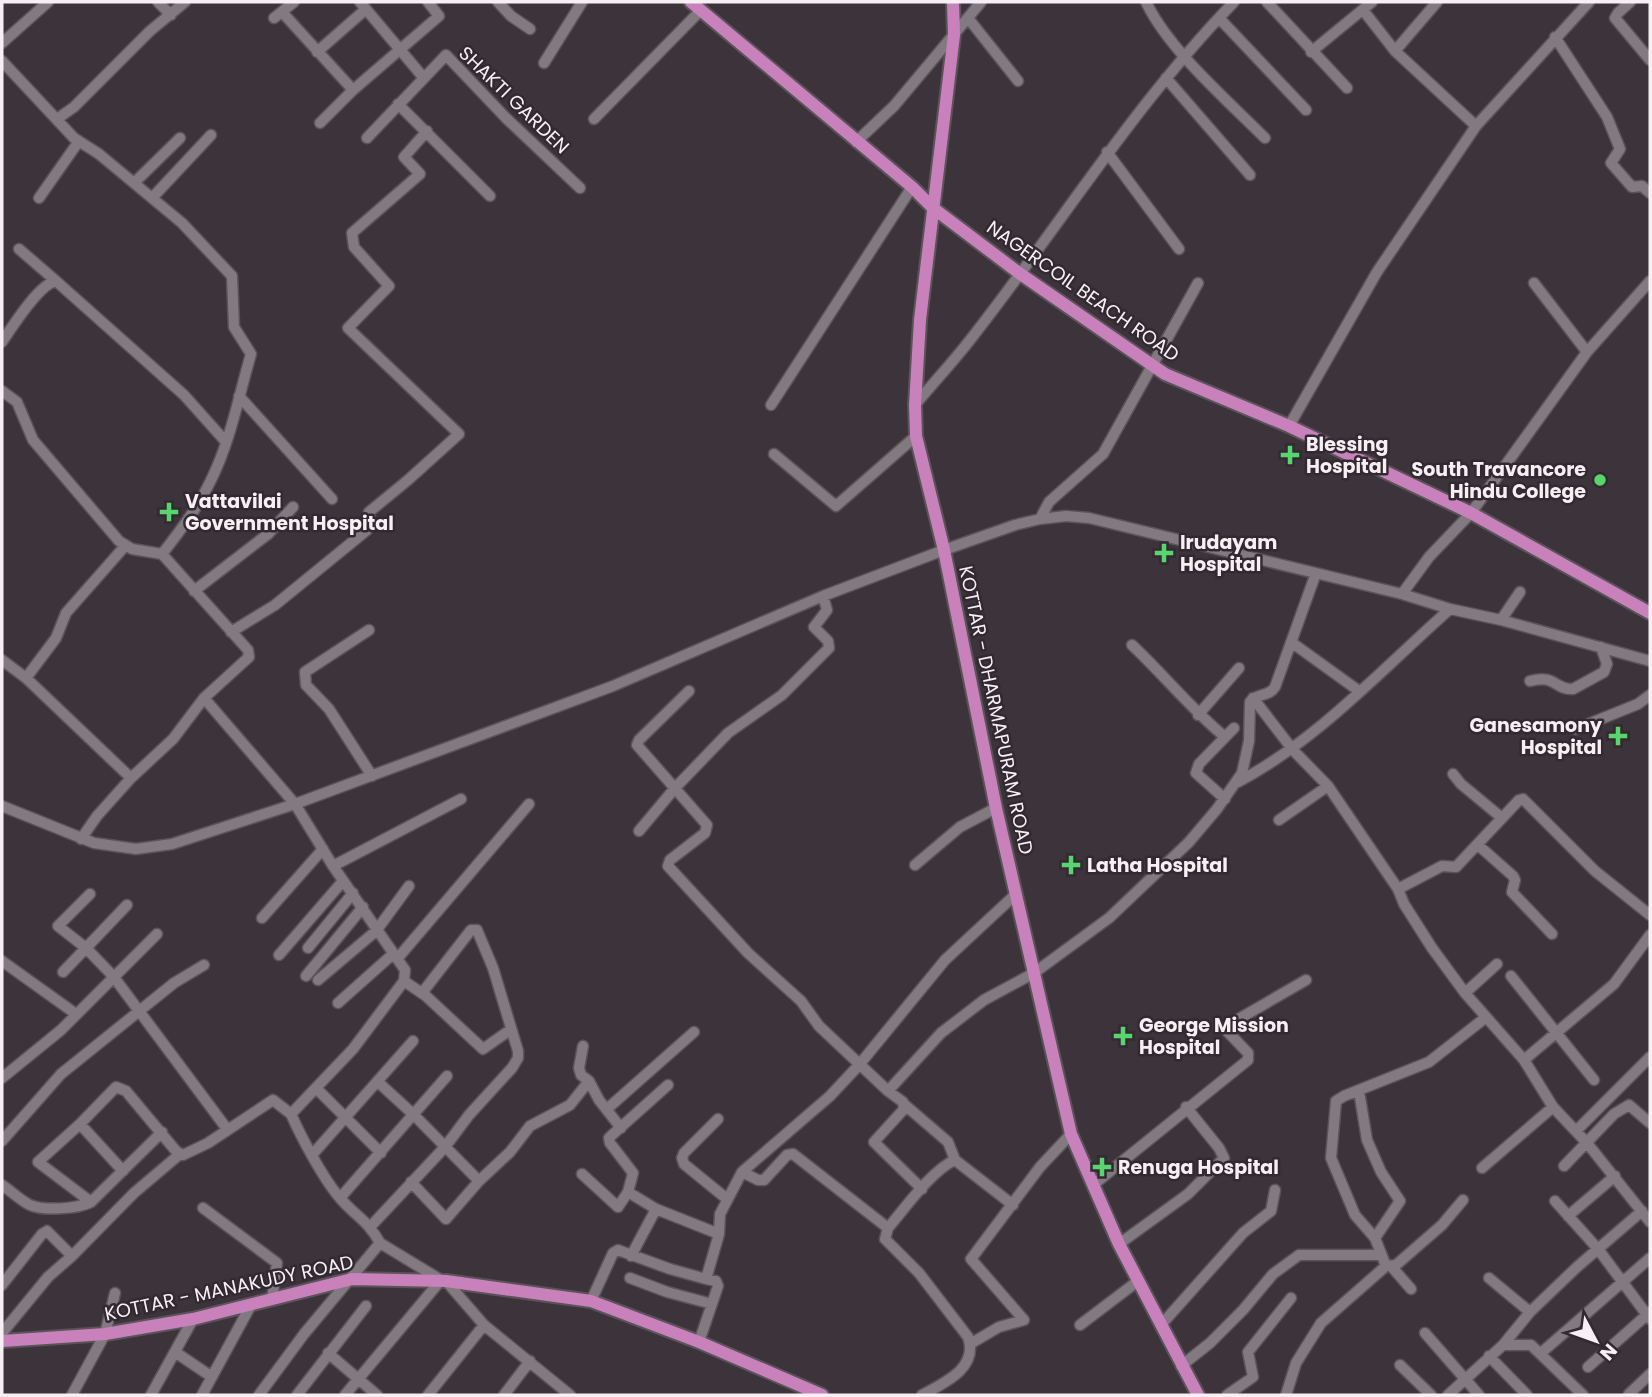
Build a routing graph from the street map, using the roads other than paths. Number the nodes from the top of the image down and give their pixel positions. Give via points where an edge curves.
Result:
1 (48, 2) edge
2 (158, 2) edge
3 (185, 2) edge
4 (294, 2) edge
5 (428, 2) edge
6 (498, 2) edge
7 (582, 2) edge
8 (953, 2) edge
9 (981, 2) edge
10 (1146, 2) edge
11 (1234, 2) edge
12 (1267, 2) edge
13 (1372, 2) edge
14 (1437, 2) edge
15 (1589, 2) edge
16 (1630, 2) edge
17 (363, 5) edge
18 (696, 6) edge
19 (1363, 10) junction
20 (171, 15) junction
21 (968, 18) junction
22 (1219, 18) junction
23 (530, 29) dead end
24 (954, 35) junction
25 (1555, 37) junction
26 (2, 43) edge
27 (400, 50) junction
28 (1395, 51) junction
29 (317, 52) junction
30 (1311, 52) junction
31 (1184, 55) junction
32 (1650, 60) edge
33 (2, 61) edge
34 (544, 63) dead end
35 (423, 77) junction
36 (1166, 78) junction
37 (1018, 82) dead end
38 (1347, 88) dead end
39 (353, 90) junction
40 (398, 104) junction
41 (1307, 110) dead end
42 (594, 119) dead end
43 (57, 120) junction
44 (320, 123) dead end
45 (1476, 126) junction
46 (427, 131) junction
47 (211, 135) dead end
48 (180, 138) dead end
49 (367, 138) dead end
50 (1265, 138) dead end
51 (79, 141) junction
52 (856, 142) junction
53 (1107, 152) junction
54 (1250, 175) dead end
55 (134, 183) junction
56 (912, 187) junction
57 (580, 188) dead end
58 (1650, 193) edge
59 (490, 196) dead end
60 (39, 198) dead end
61 (152, 198) junction
62 (933, 208) junction
63 (19, 249) dead end
64 (1179, 249) dead end
65 (1019, 274) junction
66 (56, 281) junction
67 (1650, 281) edge
68 (1198, 283) dead end
69 (1534, 284) dead end
70 (2, 342) edge
71 (1587, 352) junction
72 (1152, 364) junction
73 (2, 391) edge
74 (239, 396) junction
75 (771, 405) dead end
76 (915, 405) junction
77 (1289, 426) junction
78 (916, 436) junction
79 (226, 442) junction
80 (774, 454) dead end
81 (332, 499) dead end
82 (293, 507) dead end
83 (1471, 513) junction
84 (1040, 519) junction
85 (125, 546) junction
86 (944, 550) junction
87 (162, 554) junction
88 (1316, 573) junction
89 (194, 591) junction
90 (1520, 592) dead end
91 (1402, 594) junction
92 (823, 596) junction
93 (1450, 609) junction
94 (1650, 612) edge
95 (1501, 620) junction
96 (369, 630) dead end
97 (231, 632) junction
98 (1291, 642) junction
99 (1132, 645) dead end
100 (1601, 647) junction
101 (2, 660) edge
102 (1650, 661) edge
103 (1238, 668) dead end
104 (26, 678) junction
105 (1530, 681) dead end
106 (689, 691) dead end
107 (1359, 691) junction
108 (1650, 695) edge
109 (204, 698) junction
110 (1253, 698) junction
111 (1198, 715) junction
112 (1234, 727) dead end
113 (1576, 729) dead end
114 (1225, 737) junction
115 (1293, 750) junction
116 (1452, 774) dead end
117 (372, 776) junction
118 (131, 778) junction
119 (1235, 784) junction
120 (1328, 786) junction
121 (675, 788) junction
122 (461, 799) dead end
123 (1225, 799) junction
124 (295, 804) junction
125 (529, 804) dead end
126 (2, 806) edge
127 (996, 808) junction
128 (1502, 818) junction
129 (1279, 820) dead end
130 (639, 831) dead end
131 (81, 839) junction
132 (1478, 845) junction
133 (323, 849) junction
134 (333, 866) junction
135 (915, 866) dead end
136 (343, 881) junction
137 (410, 886) dead end
138 (1398, 888) junction
139 (353, 893) junction
140 (90, 894) dead end
141 (1016, 894) junction
142 (127, 905) dead end
143 (363, 907) junction
144 (1650, 915) edge
145 (262, 918) dead end
146 (376, 931) junction
147 (157, 934) dead end
148 (1552, 934) dead end
149 (1650, 935) edge
150 (86, 947) junction
151 (308, 948) dead end
152 (279, 955) dead end
153 (395, 956) junction
154 (2, 961) edge
155 (1497, 964) dead end
156 (204, 965) dead end
157 (63, 972) dead end
158 (1034, 973) junction
159 (306, 975) dead end
160 (113, 976) junction
161 (1511, 976) dead end
162 (318, 980) dead end
163 (404, 981) junction
164 (1306, 981) dead end
165 (422, 993) junction
166 (1465, 993) junction
167 (338, 1003) dead end
168 (140, 1010) junction
169 (76, 1014) junction
170 (1485, 1018) junction
171 (510, 1030) junction
172 (694, 1032) dead end
173 (1556, 1032) junction
174 (413, 1041) dead end
175 (583, 1046) dead end
176 (1650, 1057) edge
177 (1524, 1060) junction
178 (859, 1065) junction
179 (447, 1076) dead end
180 (2, 1078) edge
181 (1594, 1080) dead end
182 (589, 1081) junction
183 (378, 1082) junction
184 (668, 1086) dead end
185 (316, 1088) junction
186 (888, 1091) junction
187 (1359, 1091) junction
188 (905, 1105) junction
189 (1186, 1107) junction
190 (1553, 1107) junction
191 (607, 1109) junction
192 (291, 1114) junction
193 (414, 1115) junction
194 (347, 1116) junction
195 (718, 1119) dead end
196 (1650, 1123) edge
197 (80, 1125) junction
198 (621, 1128) junction
199 (227, 1129) junction
200 (1577, 1131) junction
201 (162, 1132) junction
202 (1071, 1134) junction
203 (2, 1141) edge
204 (1587, 1143) junction
205 (444, 1147) junction
206 (381, 1153) junction
207 (180, 1154) junction
208 (312, 1155) junction
209 (955, 1160) junction
210 (1564, 1166) dead end
211 (1482, 1168) dead end
212 (123, 1171) junction
213 (742, 1172) junction
214 (582, 1174) dead end
215 (1615, 1176) junction
216 (479, 1181) junction
217 (411, 1182) junction
218 (2, 1185) edge
219 (1093, 1185) junction
220 (922, 1189) junction
221 (1275, 1190) dead end
222 (628, 1192) junction
223 (340, 1198) junction
224 (727, 1199) junction
225 (1463, 1200) dead end
226 (1555, 1201) dead end
227 (91, 1202) junction
228 (1013, 1205) junction
229 (203, 1208) dead end
230 (656, 1209) junction
231 (1642, 1211) junction
232 (1567, 1216) junction
233 (1650, 1222) edge
234 (371, 1226) junction
235 (888, 1228) junction
236 (719, 1234) junction
237 (1375, 1238) junction
238 (380, 1243) junction
239 (1119, 1244) junction
240 (1598, 1249) junction
241 (1380, 1255) junction
242 (72, 1256) junction
243 (631, 1256) junction
244 (1650, 1258) edge
245 (1389, 1266) junction
246 (630, 1278) dead end
247 (1489, 1278) dead end
248 (352, 1279) junction
249 (706, 1279) junction
250 (444, 1281) junction
251 (1138, 1281) junction
252 (1622, 1282) junction
253 (2, 1285) edge
254 (1411, 1289) dead end
255 (115, 1293) dead end
256 (1291, 1298) dead end
257 (272, 1299) junction
258 (591, 1301) junction
259 (712, 1304) junction
260 (251, 1305) junction
261 (366, 1306) dead end
262 (1530, 1312) junction
263 (1649, 1315) edge
264 (193, 1319) junction
265 (484, 1325) junction
266 (1080, 1325) dead end
267 (1161, 1325) junction
268 (2, 1333) edge
269 (1425, 1333) dead end
270 (105, 1334) junction
271 (2, 1341) edge
272 (699, 1342) junction
273 (970, 1344) junction
274 (1503, 1345) junction
275 (175, 1352) junction
276 (328, 1353) junction
277 (1541, 1353) junction
278 (1489, 1356) junction
279 (530, 1361) junction
280 (1400, 1365) dead end
281 (1181, 1366) junction
282 (1588, 1367) dead end
283 (1650, 1374) edge
284 (212, 1377) junction
285 (1464, 1378) junction
286 (358, 1380) junction
287 (1629, 1394) edge
288 (72, 1395) edge
289 (151, 1395) edge
290 (202, 1395) edge
291 (259, 1395) edge
292 (297, 1395) edge
293 (345, 1395) edge
294 (377, 1395) edge
295 (428, 1395) edge
296 (504, 1395) edge
297 (570, 1395) edge
298 (822, 1395) edge
299 (922, 1395) edge
300 (1198, 1395) edge
301 (1227, 1395) edge
302 (1286, 1395) edge
303 (1431, 1395) edge
304 (1448, 1395) edge
305 (1479, 1395) edge
306 (1527, 1395) edge
307 (1583, 1395) edge

1 - 26 street
2 - 20 street
3 - 20 street
4 - 29 street via 278,15
5 - 27 street via 439,16
6 - 23 street
7 - 34 street
8 - 24 main road, KOTTAR - DHARMAPURAM ROAD
9 - 21 street
10 - 31 street
11 - 22 street
12 - 30 street
13 - 19 street
14 - 28 street
15 - 25 street
16 - 32 street via 1615,18
17 - 27 street
17 - 29 street
18 - 42 street
18 - 52 main road, NAGERCOIL BEACH ROAD
19 - 28 street
19 - 30 street
20 - 43 street
21 - 24 street
21 - 37 street
22 - 31 street
22 - 41 street
24 - 52 street via 894,106
24 - 62 main road, KOTTAR - DHARMAPURAM ROAD
25 - 45 street
25 - 58 street via 1607,117 1620,149 1611,163 1632,187 1643,186
27 - 35 street
27 - 39 street
28 - 45 street
29 - 39 street
30 - 38 street
31 - 36 street
31 - 50 street
33 - 43 street
35 - 40 street
35 - 57 street, SHAKTI GARDEN via 446,55
36 - 53 street
36 - 54 street
39 - 44 street
40 - 46 street
40 - 49 street
43 - 51 street
45 - 77 street via 1377,272
46 - 59 street
46 - 97 street via 404,158 420,173 352,233 354,247 389,286 348,328 458,434 369,512 368,530 275,605
47 - 61 street
48 - 55 street
51 - 55 street
51 - 60 street
52 - 56 main road, NAGERCOIL BEACH ROAD
53 - 64 street
53 - 65 street
55 - 61 street
56 - 62 main road, NAGERCOIL BEACH ROAD
56 - 75 street
61 - 74 street via 232,276 234,327 251,354
62 - 65 main road, NAGERCOIL BEACH ROAD
62 - 76 main road, KOTTAR - DHARMAPURAM ROAD
63 - 66 street
65 - 72 main road, NAGERCOIL BEACH ROAD
65 - 76 street
66 - 70 street via 34,299
66 - 79 street via 184,395
67 - 71 street
68 - 72 street
69 - 71 street
71 - 83 street
72 - 77 main road, NAGERCOIL BEACH ROAD via 1165,374
72 - 84 street via 1103,454 1049,502
73 - 85 street via 18,402 33,440
74 - 79 street
74 - 81 street
76 - 78 main road, KOTTAR - DHARMAPURAM ROAD
77 - 83 main road, NAGERCOIL BEACH ROAD
78 - 80 street via 836,506
78 - 86 main road, KOTTAR - DHARMAPURAM ROAD
79 - 87 street via 190,518
82 - 89 street via 268,534
83 - 91 street
83 - 94 main road, NAGERCOIL BEACH ROAD
84 - 86 street
84 - 88 street via 1089,518
85 - 87 street
85 - 104 street via 66,613 56,638
86 - 92 street
86 - 127 main road, KOTTAR - DHARMAPURAM ROAD
87 - 89 street
88 - 91 street
88 - 98 street
89 - 97 street
90 - 95 street
91 - 93 street
92 - 117 street via 613,686
92 - 121 street via 827,610 814,627 830,647 782,695 728,733
93 - 95 street
93 - 107 street
95 - 100 street
96 - 117 street via 305,672 306,685 328,709
97 - 109 street via 250,654
98 - 107 street
98 - 110 street via 1272,692
99 - 111 street
100 - 102 street
100 - 105 street via 1606,669 1573,689 1548,679
101 - 104 street
103 - 111 street
104 - 118 street
106 - 121 street via 637,745
107 - 115 street
108 - 113 street
109 - 118 street via 173,739
109 - 124 street
110 - 115 street
110 - 119 street via 1247,759
111 - 114 street
112 - 114 street
114 - 123 street via 1195,772
115 - 119 street
115 - 120 street
116 - 128 street
117 - 124 street
118 - 131 street
119 - 123 street
120 - 129 street
120 - 138 street
121 - 130 street
121 - 178 street via 707,827 668,866
122 - 134 street
123 - 158 street via 1189,842 1109,918
124 - 131 street via 154,847 120,848
124 - 133 street
125 - 153 street
126 - 131 street
127 - 135 street via 960,827
127 - 141 main road, KOTTAR - DHARMAPURAM ROAD
128 - 132 street
128 - 144 street via 1523,799 1595,871
132 - 138 street via 1456,867 1442,866
132 - 148 street via 1513,876 1512,892
133 - 134 street
133 - 145 street
134 - 136 street
136 - 139 street
136 - 152 street
137 - 146 street
138 - 166 street via 1432,948
139 - 143 street
139 - 151 street
140 - 150 street via 58,926
141 - 158 main road, KOTTAR - DHARMAPURAM ROAD
141 - 178 street via 945,960
142 - 150 street
143 - 146 street
143 - 159 street
146 - 153 street
146 - 162 street
147 - 160 street
149 - 173 street via 1614,985
150 - 157 street
150 - 160 street
153 - 163 street via 405,970
153 - 167 street
154 - 169 street
155 - 166 street
156 - 168 street
158 - 186 street via 984,1000 941,1033
158 - 202 main road, KOTTAR - DHARMAPURAM ROAD
160 - 168 street
160 - 169 street
161 - 173 street
163 - 165 street
163 - 185 street via 353,1049
164 - 189 street via 1228,1026 1248,1059
165 - 171 street via 483,1049
165 - 171 street via 475,929 493,968
166 - 170 street
168 - 199 street
168 - 203 street via 61,1074
169 - 180 street
170 - 177 street
170 - 187 street via 1429,1062
171 - 205 street via 518,1058
172 - 191 street
173 - 177 street
173 - 181 street
174 - 183 street
175 - 182 street via 579,1068
176 - 200 street
177 - 190 street
178 - 186 street
178 - 213 street
179 - 193 street
182 - 191 street
182 - 216 street via 570,1105 530,1126
183 - 193 street
183 - 194 street
184 - 198 street
185 - 192 street
185 - 194 street
186 - 188 street
187 - 237 street via 1367,1140 1400,1201
187 - 237 street via 1336,1101 1331,1158 1354,1215
188 - 209 street via 948,1142
188 - 220 street via 874,1142
189 - 219 street
189 - 239 street via 1224,1158 1188,1194
190 - 200 street
190 - 211 street
191 - 198 street
192 - 199 street via 273,1100
192 - 208 street
193 - 205 street
193 - 206 street
194 - 206 street
194 - 208 street
195 - 224 street via 682,1158
196 - 204 street via 1629,1105
197 - 201 street via 111,1089 119,1087
197 - 212 street
197 - 227 street via 38,1162
198 - 222 street via 609,1140 633,1173
199 - 207 street
200 - 204 street
201 - 207 street
201 - 212 street
202 - 219 main road, KOTTAR - DHARMAPURAM ROAD
202 - 228 street
204 - 210 street
204 - 215 street
205 - 216 street
205 - 217 street
206 - 223 street
207 - 242 street
208 - 223 street
209 - 220 street
209 - 228 street
212 - 227 street
213 - 224 street
213 - 235 street via 764,1180 793,1154
214 - 222 street via 618,1207
215 - 231 street
215 - 232 street
216 - 217 street via 446,1219
217 - 234 street
218 - 227 street via 32,1206
219 - 239 main road, KOTTAR - DHARMAPURAM ROAD
220 - 235 street
221 - 267 street via 1271,1211 1243,1234
222 - 230 street
223 - 234 street
224 - 236 street
225 - 245 street via 1442,1225
226 - 232 street
228 - 273 street via 971,1259 1024,1320 999,1327
229 - 257 street via 277,1263
230 - 236 street
230 - 243 street
231 - 233 street
231 - 240 street
232 - 240 street
234 - 238 street
235 - 273 street via 885,1240 919,1273
236 - 249 street
237 - 241 street
238 - 248 street
238 - 250 street
239 - 251 main road, KOTTAR - DHARMAPURAM ROAD
240 - 252 street
240 - 262 street
241 - 245 street
241 - 281 street via 1299,1255 1273,1274 1210,1343
242 - 253 street via 47,1231
242 - 268 street
243 - 249 street
243 - 258 street via 618,1250 613,1253
244 - 252 street
245 - 254 street
245 - 302 street via 1321,1323 1296,1363
246 - 259 street
247 - 262 street
248 - 250 main road, KOTTAR - MANAKUDY ROAD
248 - 257 main road, KOTTAR - MANAKUDY ROAD
248 - 291 street via 303,1334
249 - 259 street via 718,1284
250 - 258 main road, KOTTAR - MANAKUDY ROAD
250 - 265 street
250 - 286 street
251 - 266 street
251 - 267 main road, KOTTAR - DHARMAPURAM ROAD
252 - 263 street
252 - 277 street
255 - 270 street
256 - 301 street via 1248,1352 1253,1377
257 - 260 main road, KOTTAR - MANAKUDY ROAD
258 - 272 main road, KOTTAR - MANAKUDY ROAD
259 - 272 street
260 - 264 main road, KOTTAR - MANAKUDY ROAD
260 - 284 street
261 - 276 street
262 - 274 street
263 - 282 street
264 - 270 main road, KOTTAR - MANAKUDY ROAD
264 - 275 street
265 - 279 street
265 - 295 street
267 - 281 main road, KOTTAR - DHARMAPURAM ROAD
269 - 285 street
270 - 271 main road, KOTTAR - MANAKUDY ROAD
270 - 288 street
272 - 298 main road, KOTTAR - MANAKUDY ROAD
273 - 299 street via 963,1369
274 - 277 street via 1531,1345
274 - 278 street
275 - 284 street
275 - 289 street
276 - 286 street
276 - 292 street
277 - 307 street
278 - 285 street
278 - 306 street
279 - 296 street
279 - 297 street
280 - 303 street
281 - 300 main road, KOTTAR - DHARMAPURAM ROAD
283 - 287 street
284 - 290 street
285 - 304 street
285 - 305 street
286 - 293 street
286 - 294 street

